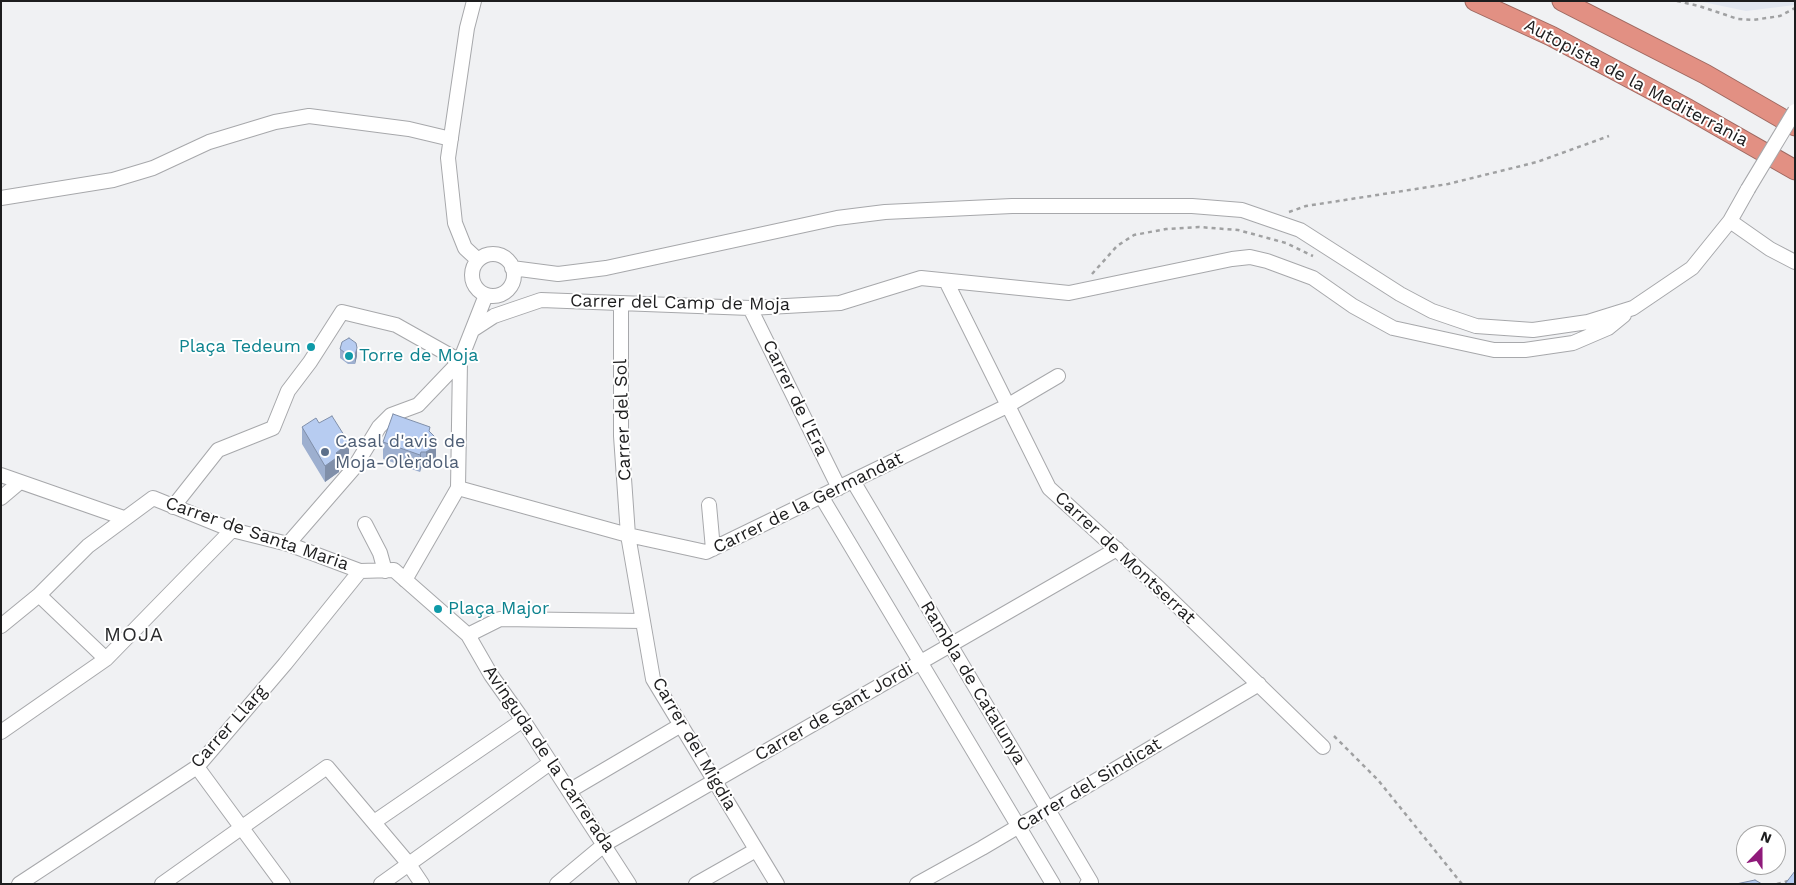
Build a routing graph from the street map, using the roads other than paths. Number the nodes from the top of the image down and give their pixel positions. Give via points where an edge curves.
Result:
1 (474, 1) edge
2 (1475, 1) edge
3 (1562, 1) edge
4 (1795, 111) edge
5 (1795, 126) edge
6 (451, 139) junction
7 (1795, 170) edge
8 (1, 198) edge
9 (1730, 221) junction
10 (478, 260) junction
11 (1795, 262) edge
12 (512, 268) junction
13 (946, 281) junction
14 (501, 294) junction
15 (486, 295) junction
16 (621, 304) junction
17 (523, 306) junction
18 (750, 308) junction
19 (1633, 308) junction
20 (474, 329) junction
21 (460, 361) junction
22 (1058, 376) dead end
23 (1006, 406) junction
24 (1, 475) edge
25 (853, 481) junction
26 (20, 482) junction
27 (458, 488) junction
28 (839, 488) junction
29 (821, 496) junction
30 (1, 498) edge
31 (709, 505) dead end
32 (173, 507) junction
33 (124, 518) junction
34 (365, 524) dead end
35 (232, 530) junction
36 (628, 535) junction
37 (288, 544) junction
38 (713, 549) junction
39 (1117, 549) junction
40 (360, 571) junction
41 (385, 571) junction
42 (404, 580) junction
43 (39, 595) junction
44 (643, 621) junction
45 (1, 626) edge
46 (468, 635) junction
47 (950, 645) junction
48 (106, 659) junction
49 (920, 663) junction
50 (1259, 684) junction
51 (524, 720) junction
52 (681, 725) junction
53 (1, 732) edge
54 (1324, 747) dead end
55 (550, 763) junction
56 (197, 767) junction
57 (715, 781) junction
58 (569, 791) junction
59 (1048, 809) junction
60 (374, 822) junction
61 (1018, 826) junction
62 (242, 827) junction
63 (605, 844) junction
64 (756, 850) junction
65 (408, 864) junction
66 (19, 884) edge
67 (162, 884) edge
68 (283, 884) edge
69 (381, 884) edge
70 (422, 884) edge
71 (556, 884) edge
72 (629, 884) edge
73 (696, 884) edge
74 (777, 884) edge
75 (918, 884) edge
76 (1053, 884) edge
77 (1087, 884) edge

1 - 6 street
2 - 7 highway, Autopista de la Mediterrània via 1551,36
3 - 5 highway via 1705,74
4 - 9 street, bridge
6 - 8 street via 409,129 309,116 275,122 209,142 153,168 114,180
6 - 10 street via 448,158 455,223 465,248
9 - 11 street
9 - 19 street via 1692,268
10 - 12 street via 491,254 498,255
10 - 15 street via 472,276 476,288
12 - 14 street via 514,274 510,286
12 - 19 street via 558,274 606,268 837,218 919,210 1192,206 1242,210 1300,230 1416,304 1476,326 1533,330 1588,322
13 - 18 street, Carrer del Camp de Moja via 921,278 840,303
13 - 19 street, Carrer del Camp de Moja via 1069,294 1250,257 1267,260 1312,278 1352,306 1393,328 1494,350 1525,350 1573,343 1608,328
13 - 23 street, Carrer de Montserrat
14 - 15 street
14 - 17 street
15 - 20 street
16 - 17 street, Carrer del Camp de Moja via 541,300
16 - 18 street, Carrer del Camp de Moja
16 - 36 street, Carrer del Sol via 621,436
17 - 20 street, Carrer del Camp de Moja via 494,316
18 - 28 street, Carrer de l'Era
20 - 21 street
21 - 27 street
21 - 32 street via 396,325 342,312 288,391 273,428 218,450
21 - 37 street via 418,405 391,415 379,426 354,468
22 - 23 street, Carrer de la Germandat
23 - 25 street, Carrer de la Germandat
23 - 39 street, Carrer de Montserrat via 1049,488
24 - 26 street
25 - 28 street, Carrer de la Germandat
25 - 47 street, Rambla de Catalunya
26 - 30 street
26 - 33 street
27 - 36 street, Carrer de la Germandat
27 - 42 street
28 - 29 street, Carrer de la Germandat
29 - 38 street, Carrer de la Germandat
29 - 49 street, Rambla de Catalunya
31 - 38 street
32 - 33 street, Carrer de Santa Maria via 154,498
32 - 35 street, Carrer de Santa Maria
33 - 43 street via 88,546
34 - 41 street
35 - 37 street, Carrer de Santa Maria
35 - 48 street
36 - 38 street, Carrer de la Germandat via 706,552
36 - 44 street, Carrer del Migdia
37 - 40 street, Carrer de Santa Maria
39 - 47 street, Carrer de Sant Jordi
39 - 50 street, Carrer de Montserrat
40 - 41 street
40 - 56 street, Carrer Llarg
41 - 42 street via 394,570
42 - 46 street
43 - 45 street
43 - 48 street
44 - 46 street via 500,619
44 - 52 street, Carrer del Migdia via 652,679
46 - 51 street, Avinguda de la Carrerada
47 - 49 street, Carrer de Sant Jordi
47 - 59 street, Rambla de Catalunya
48 - 53 street
49 - 57 street, Carrer de Sant Jordi
49 - 61 street, Rambla de Catalunya
50 - 54 street, Carrer de Montserrat
50 - 59 street, Carrer del Sindicat
51 - 55 street, Avinguda de la Carrerada
51 - 60 street
52 - 57 street, Carrer del Migdia
52 - 58 street
55 - 58 street, Avinguda de la Carrerada
55 - 65 street
56 - 62 street
56 - 66 street, Carrer Llarg
57 - 63 street, Carrer de Sant Jordi
57 - 64 street, Carrer del Migdia
58 - 63 street, Avinguda de la Carrerada
59 - 61 street, Carrer del Sindicat
59 - 77 street, Rambla de Catalunya via 1091,882
60 - 62 street via 327,767
60 - 65 street
61 - 75 street, Carrer del Sindicat
61 - 76 street, Rambla de Catalunya
62 - 67 street
62 - 68 street
63 - 71 street, Carrer de Sant Jordi
63 - 72 street, Avinguda de la Carrerada
64 - 73 street
64 - 74 street, Carrer del Migdia
65 - 69 street
65 - 70 street

